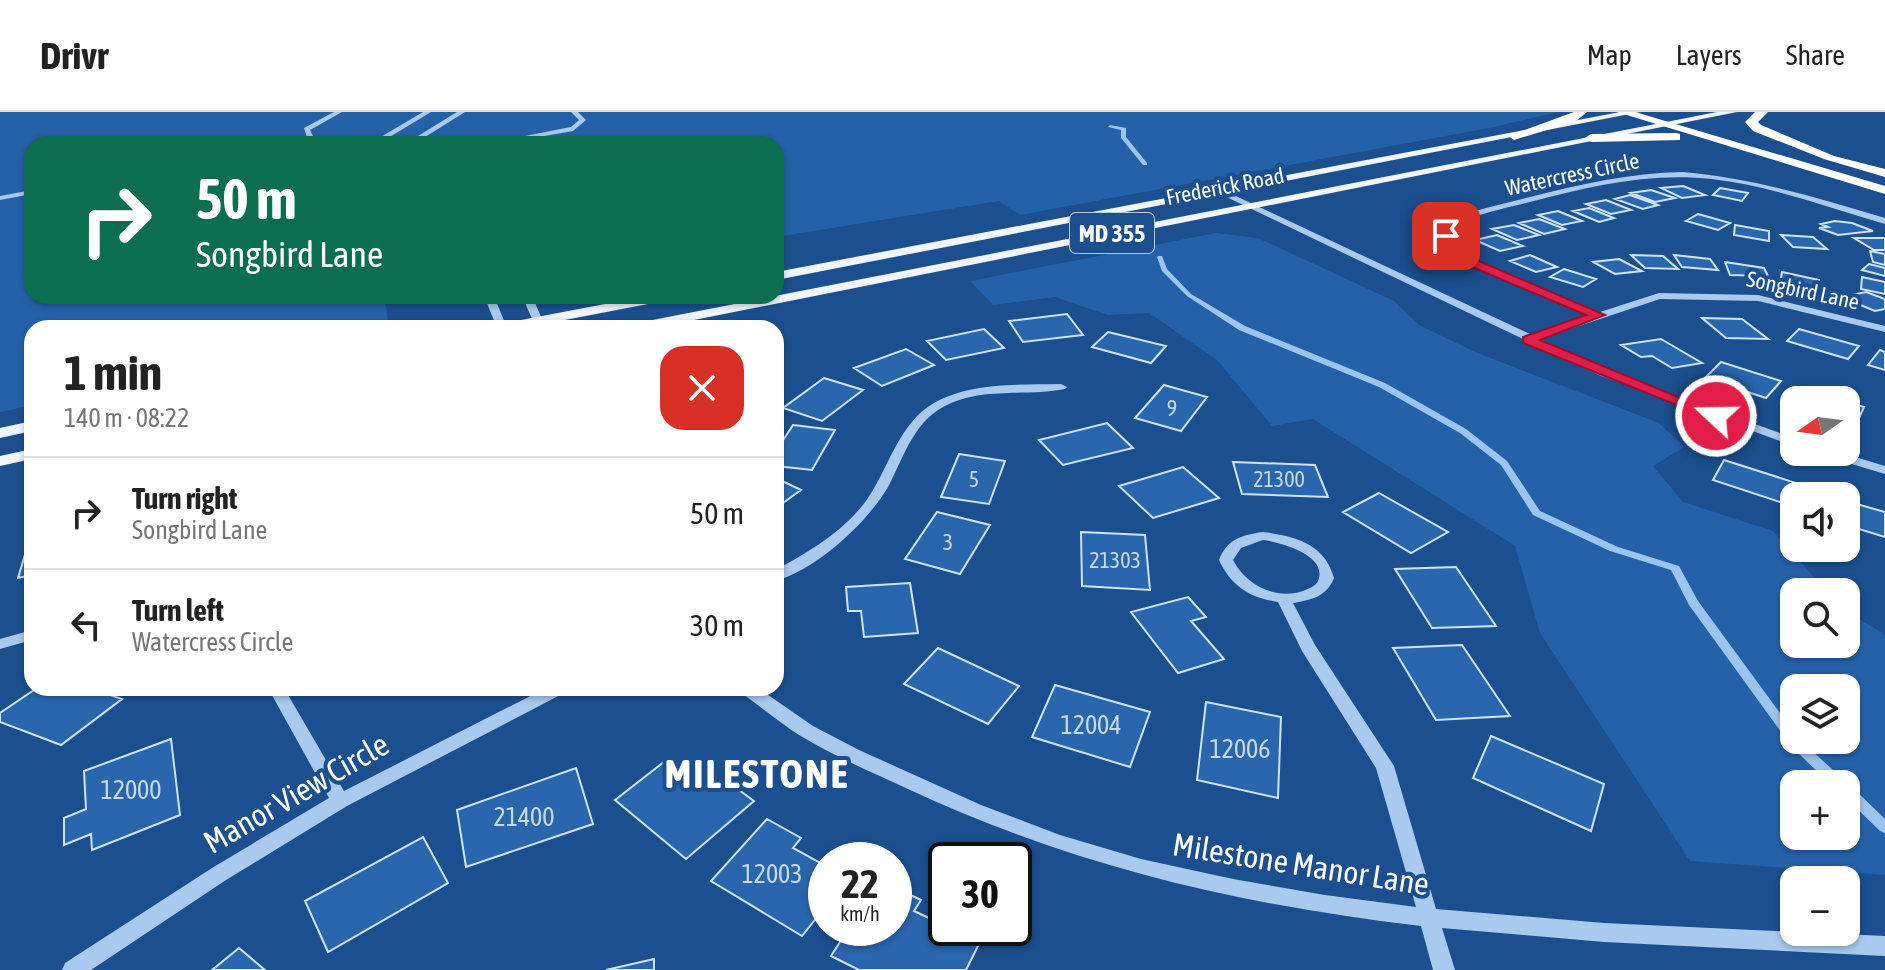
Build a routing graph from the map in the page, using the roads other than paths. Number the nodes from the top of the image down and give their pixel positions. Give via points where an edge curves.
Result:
1 (339, 112) edge
2 (428, 112) edge
3 (462, 112) edge
4 (574, 112) edge
5 (1581, 112) edge
6 (1629, 112) edge
7 (1732, 112) edge
8 (1762, 112) edge
9 (1667, 118) edge
10 (1693, 119) junction
11 (309, 136) edge
12 (386, 136) edge
13 (422, 136) edge
14 (533, 136) edge
15 (1514, 136) junction
16 (1591, 138) junction
17 (1767, 155) junction
18 (1828, 156) junction
19 (1885, 173) edge
20 (1885, 190) edge
21 (1220, 192) junction
22 (24, 194) edge
23 (0, 198) edge
24 (1249, 206) junction
25 (1885, 221) edge
26 (784, 274) edge
27 (784, 298) edge
28 (632, 304) edge
29 (753, 304) edge
30 (1598, 315) junction
31 (558, 320) edge
32 (672, 320) edge
33 (1885, 329) edge
34 (1528, 340) junction
35 (1061, 387) dead end
36 (24, 428) edge
37 (0, 433) edge
38 (1780, 437) edge
39 (24, 456) edge
40 (0, 461) edge
41 (1860, 462) edge
42 (1885, 470) edge
43 (784, 571) edge
44 (1284, 599) junction
45 (24, 637) edge
46 (0, 644) edge
47 (281, 696) edge
48 (544, 696) edge
49 (758, 696) edge
50 (340, 801) junction
51 (1429, 916) junction
52 (1885, 946) edge
53 (73, 970) edge
54 (1444, 970) edge

1 - 11 street via 306,129
2 - 12 street
3 - 13 street
4 - 14 street via 583,120 573,129
5 - 15 highway
6 - 9 highway
6 - 15 main road, Frederick Road / MD 355
7 - 10 main road
8 - 18 highway via 1751,122 1757,128
9 - 10 highway
9 - 16 main road, Frederick Road / MD 355
9 - 17 highway
10 - 18 highway
15 - 21 main road, Frederick Road / MD 355
16 - 17 highway via 1669,136
16 - 24 main road, Frederick Road / MD 355
17 - 20 highway
18 - 19 highway
21 - 24 street
21 - 26 main road, Frederick Road / MD 355
22 - 23 street
24 - 27 main road, Frederick Road / MD 355
24 - 34 street
25 - 30 street, Watercress Circle via 1766,187 1656,175 1474,213 1450,223 1446,236 1477,265
28 - 31 main road
29 - 32 main road, Frederick Road / MD 355
30 - 33 street, Songbird Lane via 1659,296 1722,295 1797,306
30 - 34 street, Songbird Lane
34 - 38 street
35 - 43 street via 988,391 940,404 913,427 874,499 845,533
36 - 37 main road
39 - 40 main road
41 - 42 street
44 - 44 street via 1301,598 1323,587 1327,578 1319,558 1294,542 1263,536 1229,550 1229,571 1238,581
44 - 51 street via 1308,647 1385,766
45 - 46 street
47 - 50 street
48 - 50 street, Manor View Circle
49 - 51 street, Milestone Manor Lane via 814,735 921,785 1140,867 1337,906
50 - 53 street, Manor View Circle
51 - 52 street, Milestone Manor Lane via 1531,929
51 - 54 street

